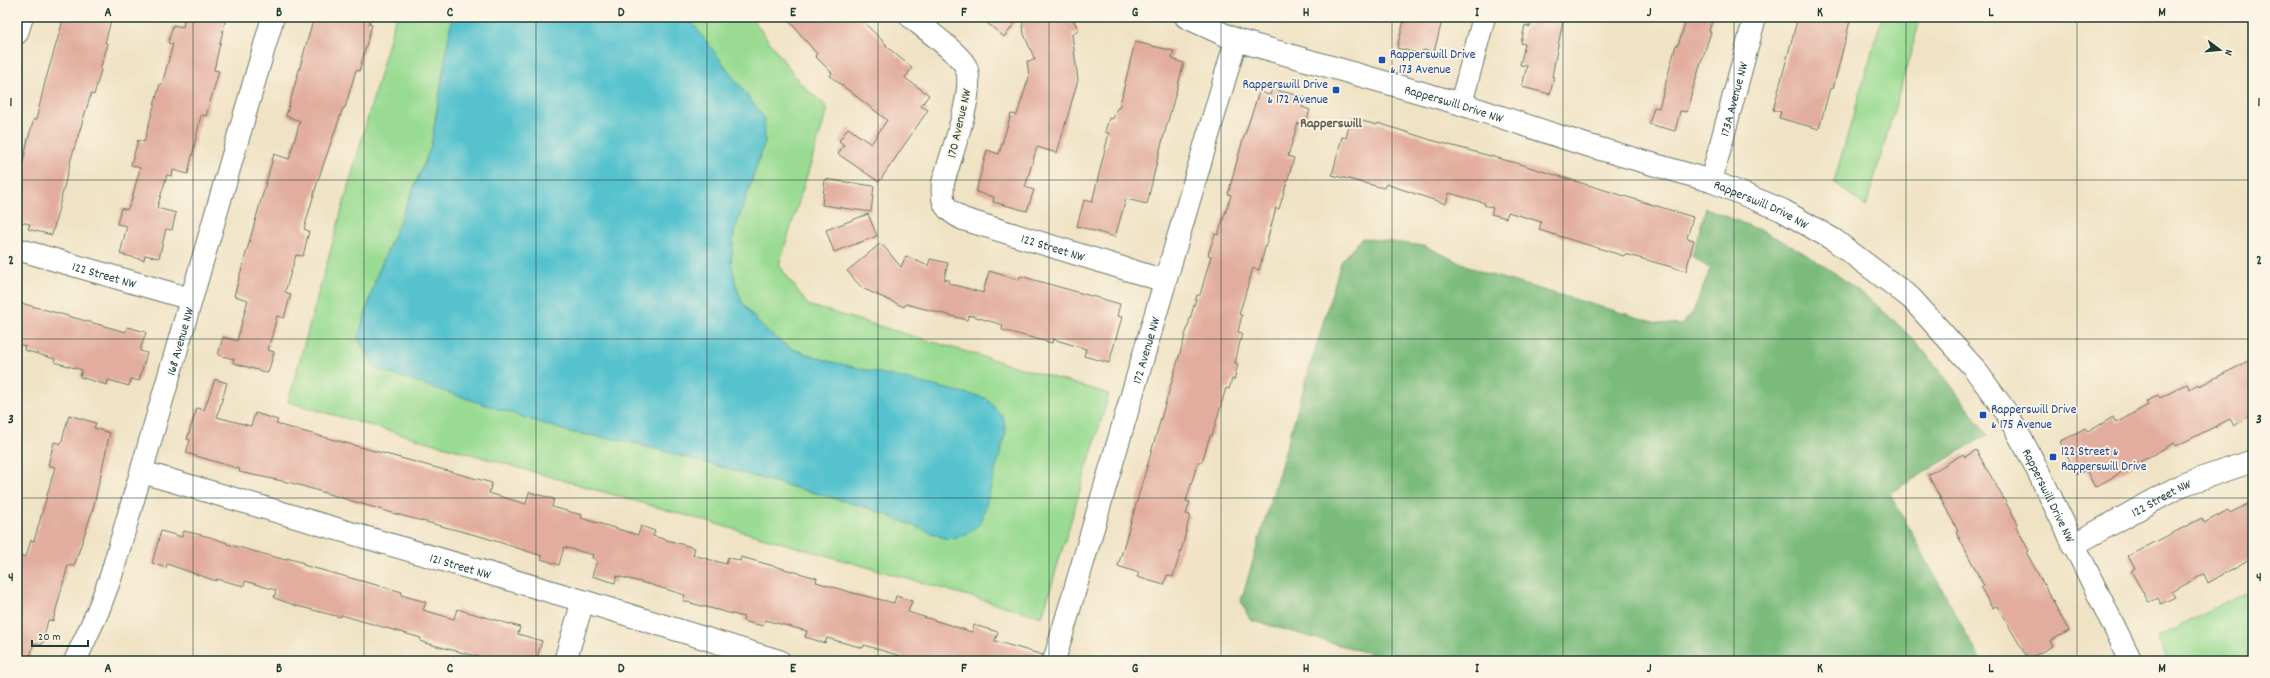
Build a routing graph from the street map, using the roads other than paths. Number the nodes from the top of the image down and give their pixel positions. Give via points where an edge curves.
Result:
1 (22, 17) edge
2 (272, 17) edge
3 (911, 17) edge
4 (1186, 17) edge
5 (1484, 17) edge
6 (1755, 17) edge
7 (17, 33) edge
8 (1236, 40) junction
9 (1461, 104) junction
10 (1711, 181) junction
11 (944, 205) joint
12 (17, 249) edge
13 (1165, 281) junction
14 (191, 298) junction
15 (2253, 460) edge
16 (142, 472) junction
17 (2073, 545) junction
18 (583, 601) junction
19 (75, 661) edge
20 (566, 661) edge
21 (779, 661) edge
22 (1054, 661) edge
23 (2131, 661) edge

1 - 7 street
2 - 14 street, 168 Avenue NW
3 - 11 street, 170 Avenue NW via 957,57 965,66 968,79 963,112 943,183
4 - 8 street, Rapperswill Drive NW
5 - 9 street
6 - 10 street, 173A Avenue NW
8 - 9 street, Rapperswill Drive NW
8 - 13 street, 172 Avenue NW
9 - 10 street, Rapperswill Drive NW via 1583,144
10 - 17 street, Rapperswill Drive NW via 1757,199 1808,224 1881,273 1911,298 1974,368 2006,412 2030,455
11 - 13 street, 122 Street NW via 963,219
12 - 14 street, 122 Street NW
13 - 22 street, 172 Avenue NW
14 - 16 street, 168 Avenue NW
15 - 17 street, 122 Street NW via 2182,485
16 - 18 street, 121 Street NW
16 - 19 street, 168 Avenue NW via 111,576
17 - 23 street, Rapperswill Drive NW
18 - 20 street
18 - 21 street, 121 Street NW

